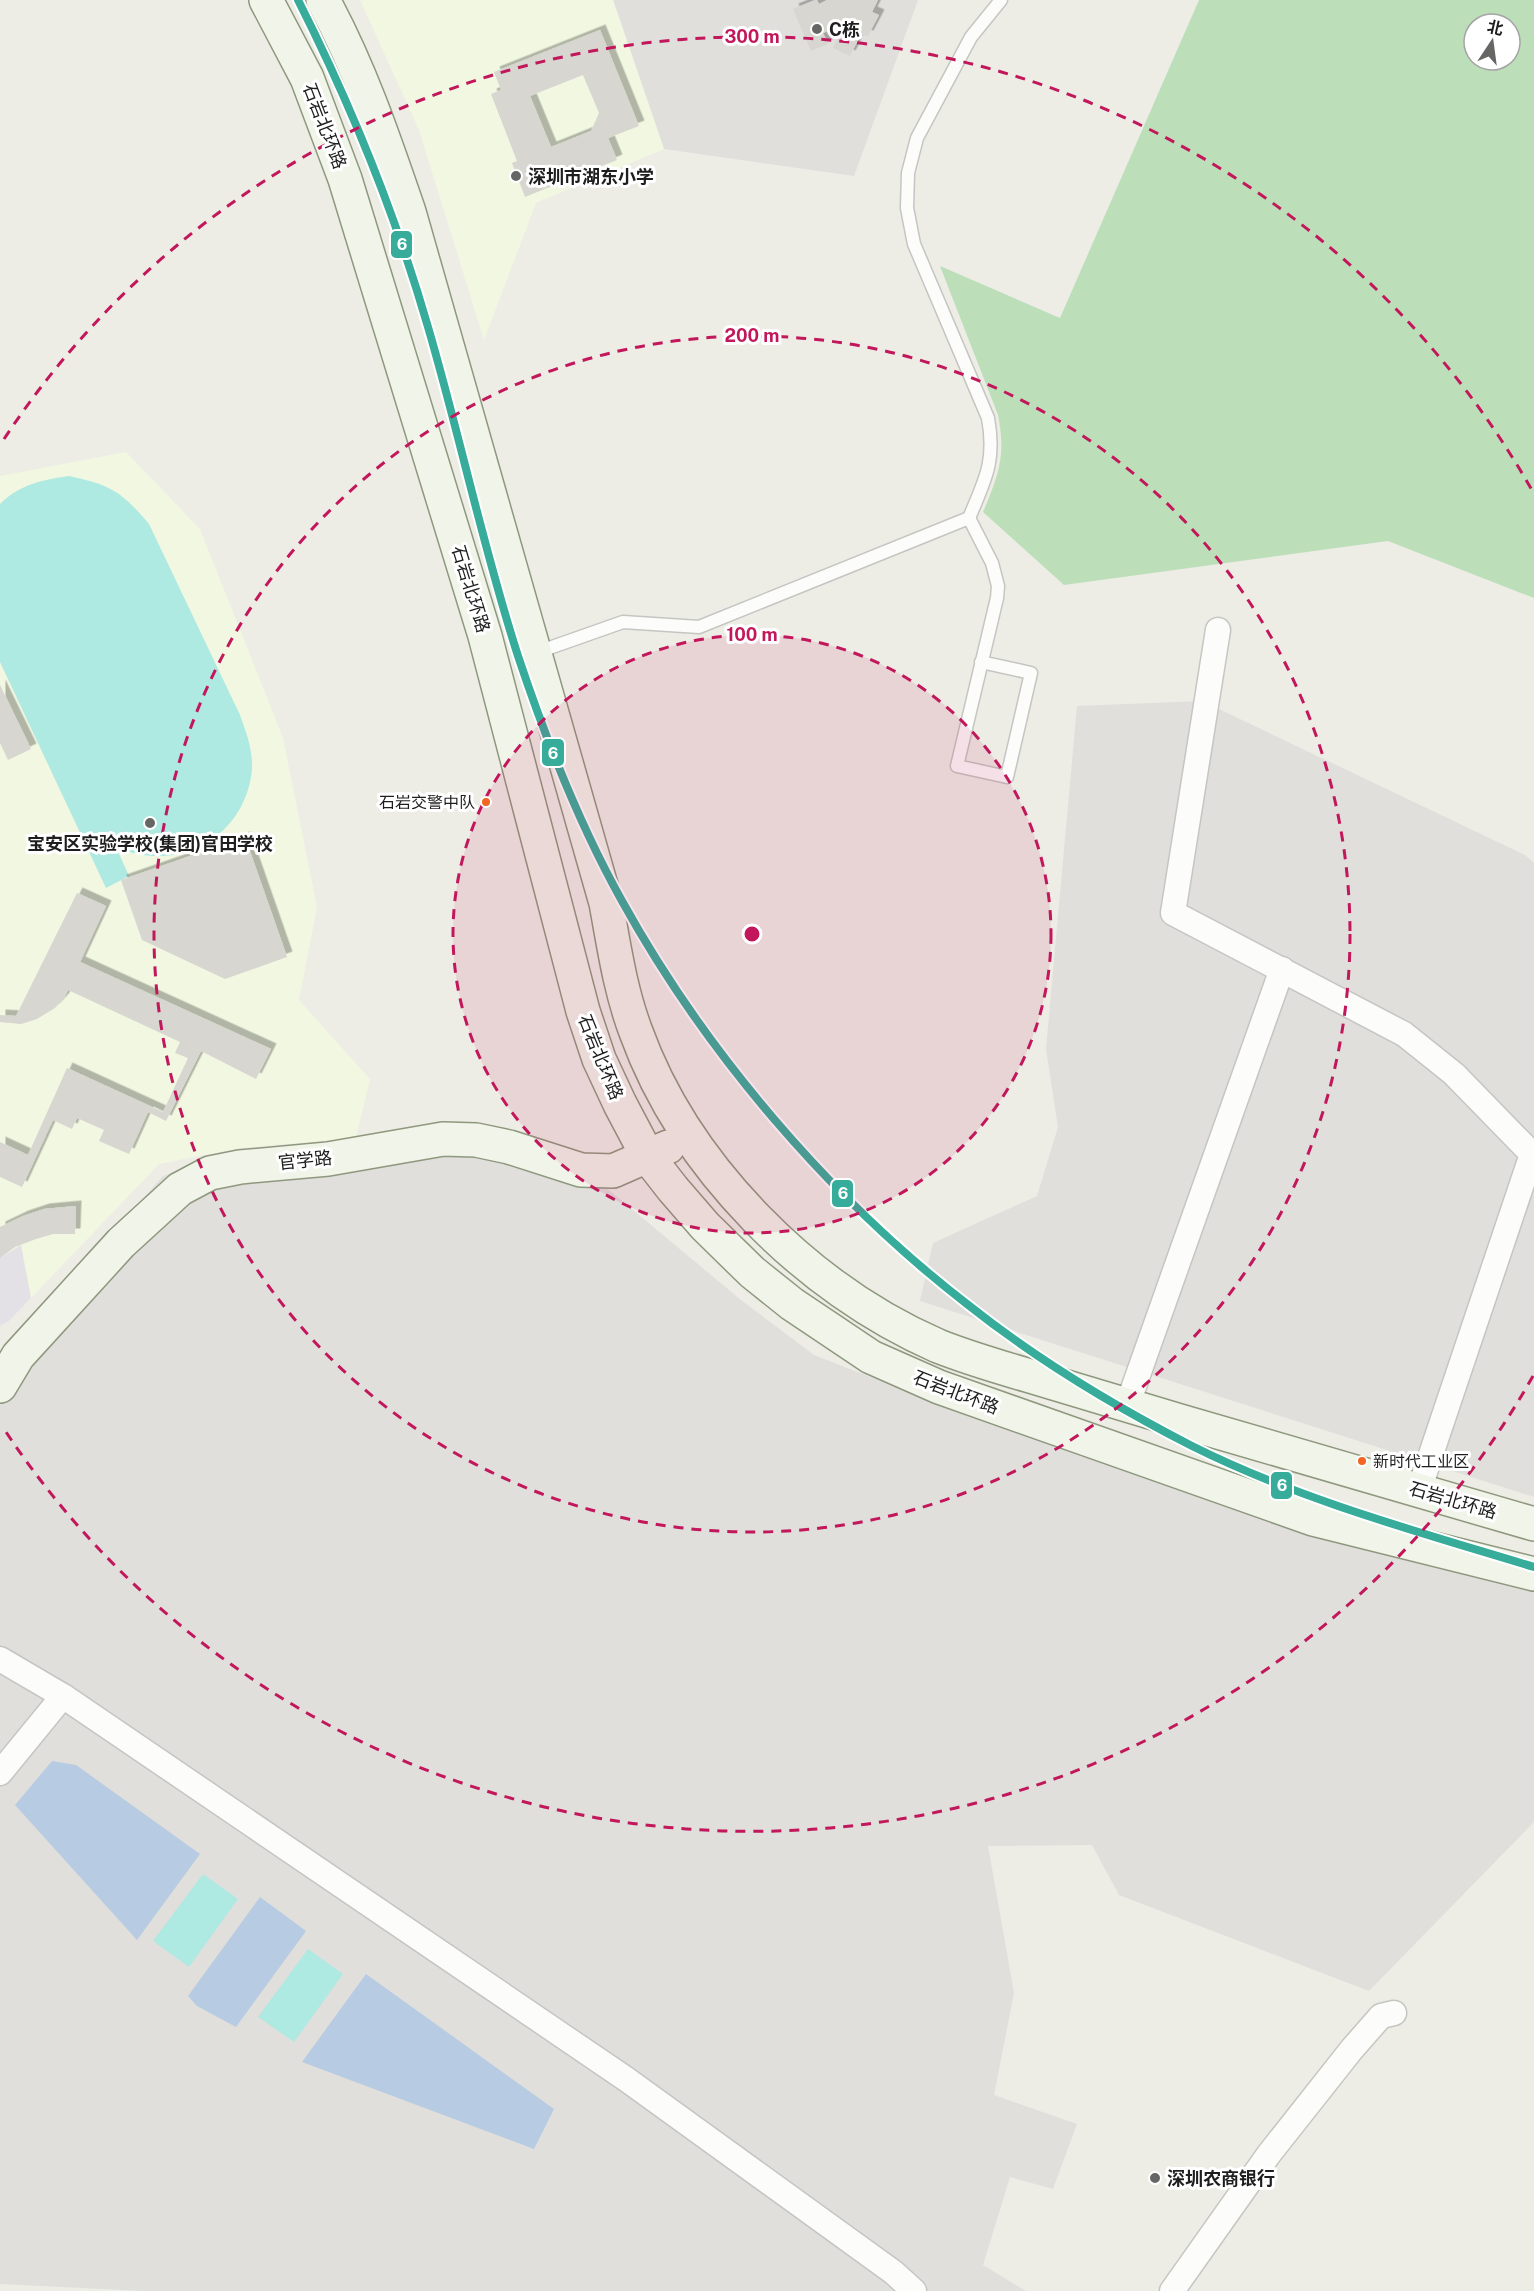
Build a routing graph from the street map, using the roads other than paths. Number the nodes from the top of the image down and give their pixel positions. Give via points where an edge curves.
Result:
1 (266, 0) edge
2 (323, 0) edge
3 (1001, 0) edge
4 (969, 518) junction
5 (1218, 630) dead end
6 (535, 653) junction
7 (981, 662) junction
8 (1282, 969) junction
9 (690, 1137) junction
10 (648, 1157) junction
11 (9, 1358) edge
12 (0, 1386) edge
13 (1127, 1406) junction
14 (1419, 1490) junction
15 (1534, 1524) edge
16 (1534, 1574) edge
17 (0, 1659) edge
18 (63, 1696) junction
19 (0, 1773) edge
20 (1394, 2013) dead end
21 (914, 2291) edge
22 (1172, 2291) edge

1 - 10 main road, 石岩北环路 via 307,78 345,179 485,636 582,1011 599,1059
2 - 6 main road, 石岩北环路 via 346,43 382,131
3 - 4 lane via 971,37 917,138 908,173 907,208 914,244 988,418 992,437 987,474
4 - 6 lane via 699,627 622,621
4 - 7 lane via 992,563 998,586
5 - 8 street via 1173,913
6 - 9 main road, 石岩北环路 via 606,903 620,982 636,1033 657,1081
7 - 7 lane via 1030,673 1007,777 957,766
8 - 13 street
8 - 14 street via 1404,1034 1454,1074 1532,1154
9 - 10 main road, 官学路
9 - 13 main road, 石岩北环路 via 734,1195 774,1236 818,1273 899,1327 939,1346
10 - 11 main road, 官学路 via 613,1171 580,1170 509,1147 443,1139 328,1159 210,1173 180,1189
10 - 16 main road, 石岩北环路 via 705,1226 752,1272 871,1357 939,1387 1312,1519
11 - 12 main road, 官学路
13 - 14 main road, 石岩北环路
14 - 15 main road, 石岩北环路
17 - 18 street
18 - 19 street
18 - 21 street via 626,2079 893,2271
20 - 22 street via 1381,2016 1352,2049 1269,2154

